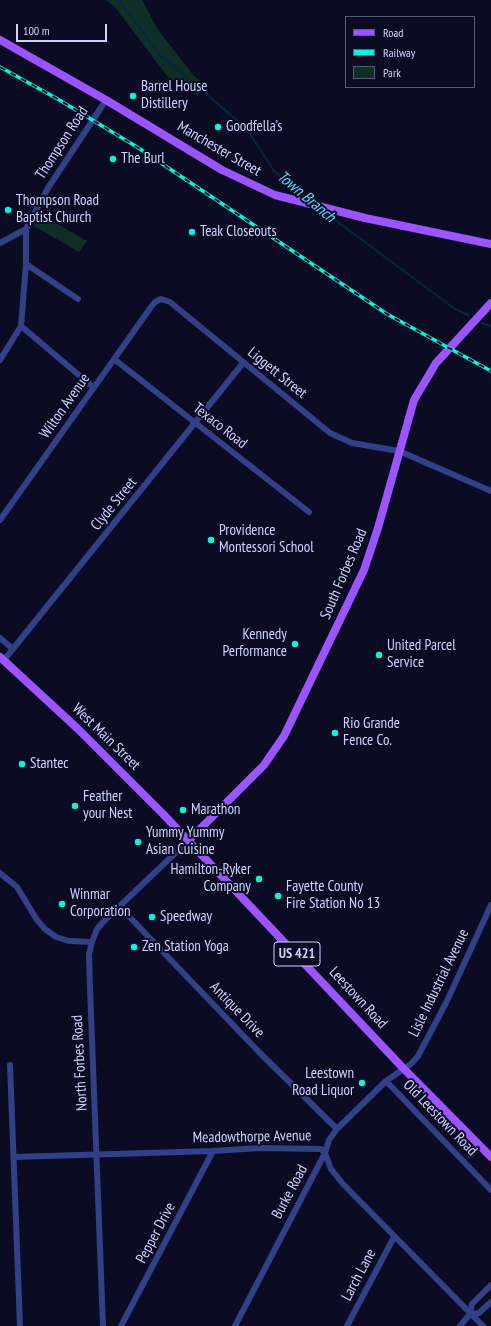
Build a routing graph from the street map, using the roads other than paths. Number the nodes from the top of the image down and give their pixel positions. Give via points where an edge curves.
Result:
1 (0, 40) edge
2 (106, 100) junction
3 (26, 229) junction
4 (0, 243) edge
5 (491, 244) edge
6 (26, 264) junction
7 (78, 298) dead end
8 (491, 303) edge
9 (151, 307) joint
10 (21, 326) junction
11 (114, 359) junction
12 (0, 360) edge
13 (244, 363) junction
14 (93, 388) junction
15 (196, 424) junction
16 (399, 451) junction
17 (491, 491) edge
18 (309, 512) dead end
19 (0, 520) edge
20 (0, 638) edge
21 (13, 649) junction
22 (2, 659) edge
23 (189, 840) junction
24 (0, 873) edge
25 (491, 905) edge
26 (120, 907) junction
27 (92, 942) junction
28 (10, 1065) dead end
29 (404, 1069) junction
30 (386, 1081) junction
31 (337, 1129) junction
32 (213, 1151) junction
33 (325, 1153) junction
34 (97, 1154) junction
35 (14, 1157) junction
36 (491, 1157) edge
37 (491, 1190) edge
38 (394, 1237) junction
39 (491, 1285) edge
40 (491, 1302) edge
41 (470, 1314) junction
42 (20, 1326) edge
43 (103, 1326) edge
44 (122, 1326) edge
45 (235, 1326) edge
46 (347, 1326) edge
47 (460, 1326) edge
48 (483, 1326) edge

1 - 2 main road, Manchester Street
2 - 3 street, Thompson Road via 46,191
2 - 5 main road, Manchester Street via 222,170 290,200
3 - 4 street
3 - 6 street, Thompson Road
6 - 7 street
6 - 10 street, Thompson Road
8 - 16 main road, South Forbes Road via 427,375 414,400
9 - 11 street, Wilton Avenue
9 - 13 street, Liggett Street via 158,299 170,302
10 - 12 street, Thompson Road
10 - 14 street
11 - 14 street, Wilton Avenue
11 - 15 street, Texaco Road
13 - 15 street, Clyde Street
13 - 16 street, Liggett Street via 330,433 352,443
14 - 19 street, Wilton Avenue
15 - 18 street, Texaco Road
15 - 21 street, Clyde Street
16 - 17 street
16 - 23 main road, South Forbes Road via 364,570 284,736 264,765
20 - 21 street
21 - 22 street, Clyde Street
22 - 23 main road, West Main Street / US 421 via 78,728
23 - 26 street, North Forbes Road
23 - 29 main road, Leestown Road / US 421
24 - 27 street via 18,887 45,929 56,937 69,941
25 - 29 street, Lisle Industrial Avenue via 427,1041 414,1061
26 - 27 street, North Forbes Road via 97,929
26 - 31 street, Antique Drive
27 - 34 street, North Forbes Road via 89,954
28 - 35 street
29 - 30 street, Burke Road
29 - 36 main road, Leestown Road / US 421
30 - 31 street, Burke Road
30 - 37 street, Old Leestown Road
31 - 33 street, Burke Road via 329,1140
32 - 33 street, Meadowthorpe Avenue via 312,1148
32 - 34 street, Meadowthorpe Avenue
32 - 44 street, Pepper Drive
33 - 38 street, Meadowthorpe Avenue via 335,1176
33 - 45 street, Burke Road
34 - 35 street, Meadowthorpe Avenue
34 - 43 street, North Forbes Road
35 - 42 street
38 - 41 street, Meadowthorpe Avenue
38 - 46 street, Larch Lane
39 - 41 street via 472,1304
40 - 41 street via 482,1311
41 - 47 street
41 - 48 street, Meadowthorpe Avenue

